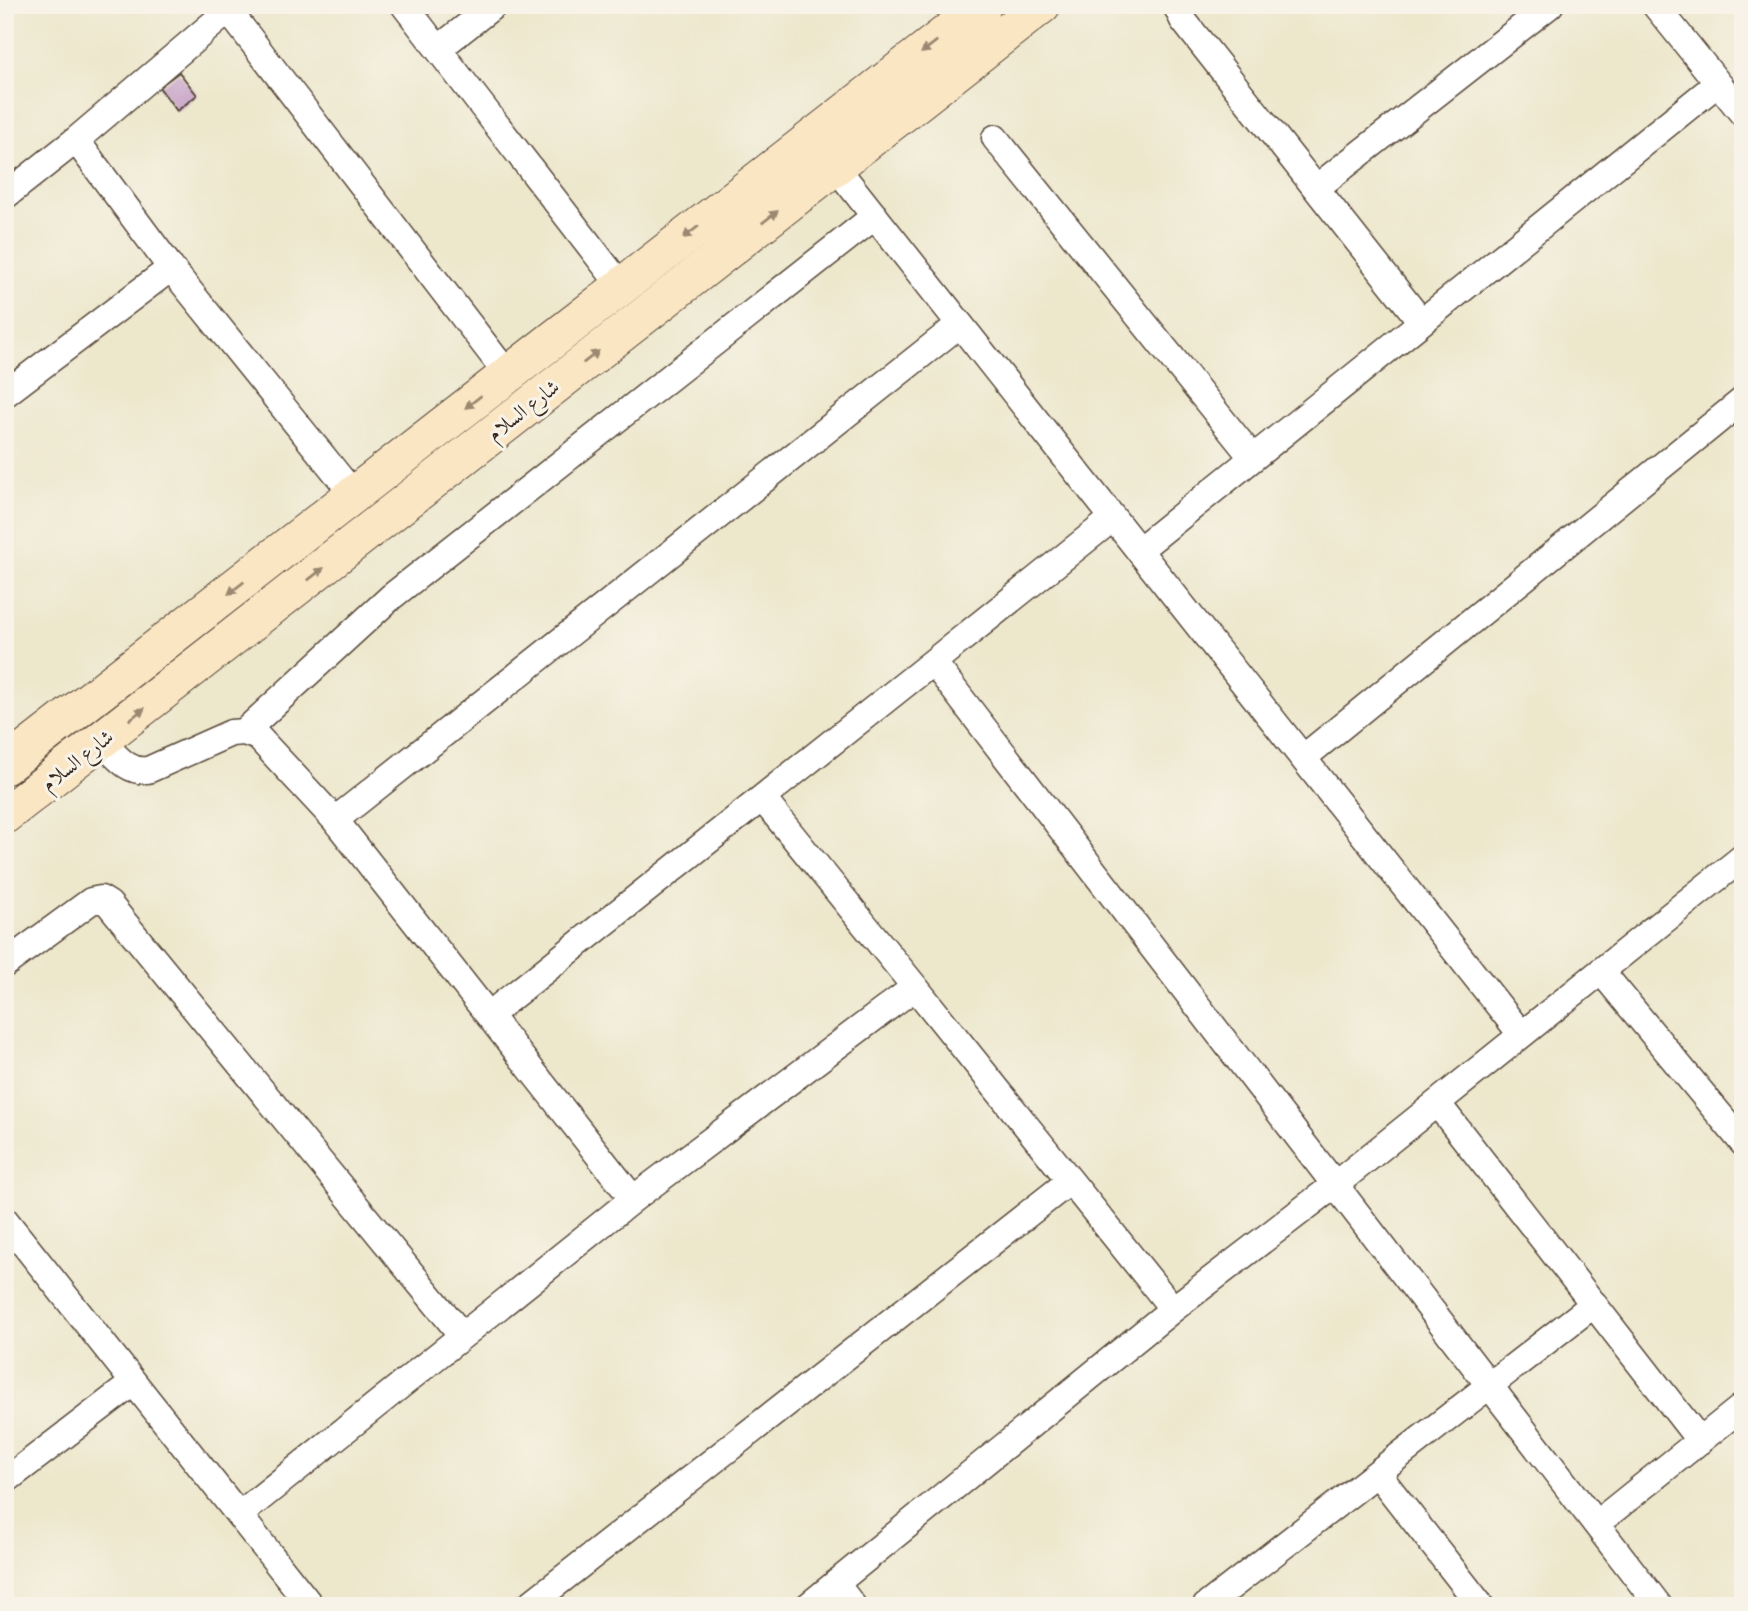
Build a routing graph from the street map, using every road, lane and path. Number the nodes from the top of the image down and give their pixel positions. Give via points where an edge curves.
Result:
1 (404, 5) edge
2 (495, 5) edge
3 (982, 5) edge
4 (1042, 5) edge
5 (1176, 5) edge
6 (1550, 5) edge
7 (1655, 5) edge
8 (231, 8) edge
9 (438, 49) junction
10 (1718, 83) junction
11 (1743, 114) edge
12 (995, 138) dead end
13 (76, 140) junction
14 (835, 166) junction
15 (1316, 188) junction
16 (5, 195) edge
17 (875, 216) junction
18 (171, 268) junction
19 (621, 286) junction
20 (1420, 320) junction
21 (960, 324) junction
22 (508, 375) junction
23 (5, 394) edge
24 (1743, 400) edge
25 (1252, 457) junction
26 (354, 495) junction
27 (1113, 518) junction
28 (1139, 550) junction
29 (933, 662) junction
30 (244, 732) junction
31 (102, 741) junction
32 (1303, 758) junction
33 (5, 766) edge
34 (761, 798) junction
35 (5, 815) edge
36 (335, 820) junction
37 (1743, 857) edge
38 (5, 964) edge
39 (1601, 971) junction
40 (915, 987) junction
41 (489, 1015) junction
42 (1521, 1034) junction
43 (1437, 1103) junction
44 (1743, 1143) edge
45 (1070, 1181) junction
46 (1336, 1184) junction
47 (632, 1199) junction
48 (5, 1220) edge
49 (1594, 1304) junction
50 (1173, 1309) junction
51 (461, 1334) junction
52 (133, 1383) junction
53 (1488, 1386) junction
54 (1743, 1406) edge
55 (1700, 1441) junction
56 (1377, 1473) junction
57 (5, 1481) edge
58 (239, 1515) junction
59 (1596, 1524) junction
60 (836, 1584) junction
61 (311, 1606) edge
62 (528, 1606) edge
63 (808, 1606) edge
64 (853, 1606) edge
65 (1206, 1606) edge
66 (1480, 1606) edge
67 (1659, 1606) edge

1 - 9 street
2 - 9 street
3 -> 19 main road, شارع السلام
4 - 14 main road, شارع السلام
5 - 15 street via 1183,20
6 - 15 street
7 - 10 street
8 - 13 street
8 - 22 street
9 - 19 street
10 - 11 street
10 - 20 street
12 - 25 street
13 - 16 street
13 - 18 street
14 - 17 street
31 -> 14 main road, شارع السلام
15 - 20 street
17 - 21 street
17 - 30 street via 391,597
18 - 23 street
18 - 26 street
19 - 22 main road, شارع السلام
20 - 25 street
21 - 27 street
21 - 36 street
22 -> 26 main road, شارع السلام
24 - 32 street
25 - 28 street
26 -> 33 main road, شارع السلام
27 - 28 street
27 - 29 street
28 - 32 street
29 - 34 street
29 - 46 street
30 - 31 street via 231,733 137,771
30 - 36 street via 258,737
31 - 35 main road, شارع السلام
32 - 42 street
34 - 40 street
34 - 41 street
36 - 41 street
37 - 39 street
38 - 51 street via 91,901 101,899 109,904
39 - 42 street
39 - 44 street
40 - 45 street
40 - 47 street
41 - 47 street
42 - 43 street
43 - 46 street
43 - 49 street
45 - 50 street
45 - 62 street
46 - 50 street
46 - 53 street
47 - 51 street
48 - 52 street
49 - 53 street
49 - 55 street
50 - 60 street
51 - 58 street
52 - 57 street
52 - 58 street
53 - 56 street
53 - 59 street
54 - 55 street
55 - 59 street
56 - 65 street
56 - 66 street
58 - 61 street
59 - 67 street
60 - 63 street
60 - 64 street

